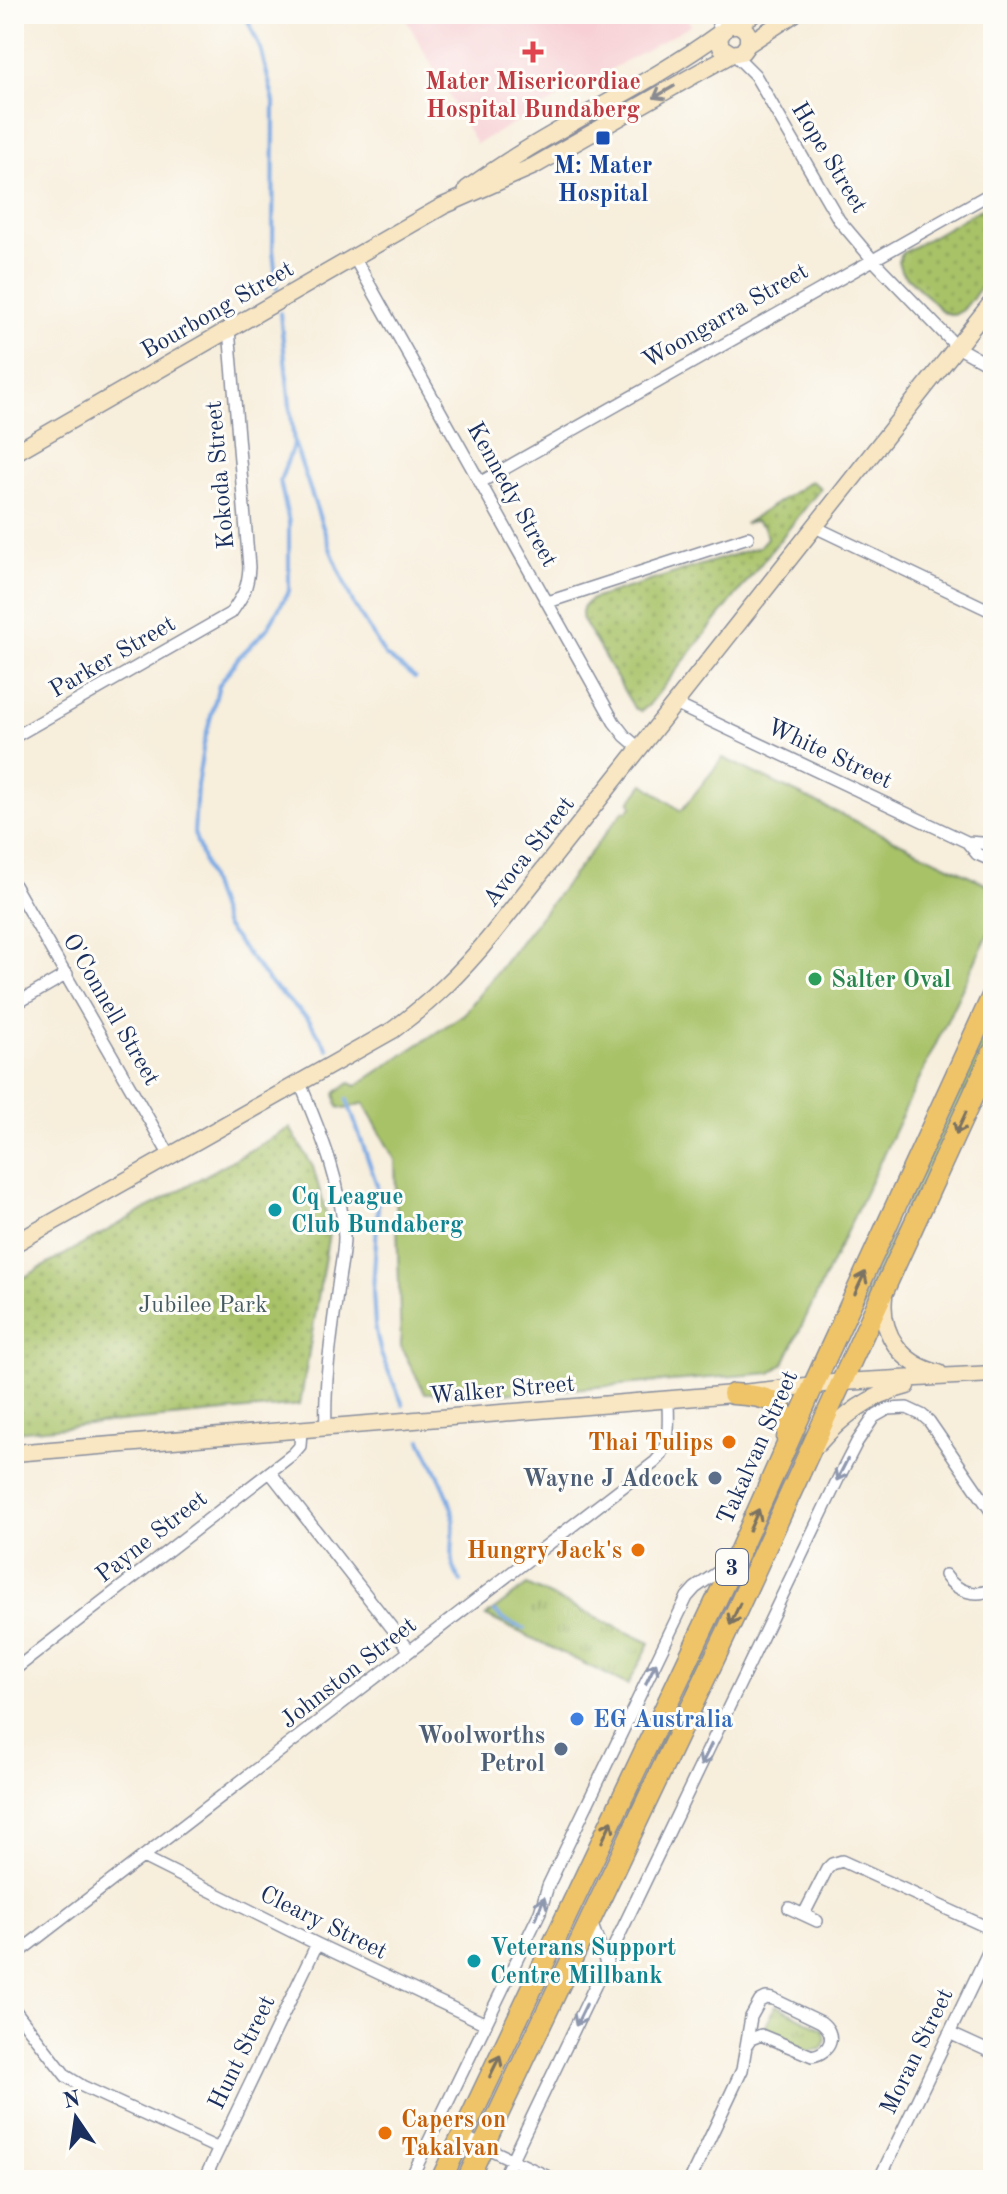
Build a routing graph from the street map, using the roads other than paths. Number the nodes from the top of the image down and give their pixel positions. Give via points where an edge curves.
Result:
1 (715, 14) edge
2 (754, 14) edge
3 (794, 14) edge
4 (728, 26) edge
5 (741, 49) junction
6 (521, 152) junction
7 (529, 169) junction
8 (993, 192) edge
9 (443, 206) junction
10 (354, 257) junction
11 (872, 259) junction
12 (993, 301) edge
13 (229, 329) junction
14 (957, 347) junction
15 (993, 367) edge
16 (14, 453) edge
17 (481, 482) junction
18 (815, 527) junction
19 (748, 537) dead end
20 (548, 602) junction
21 (993, 612) edge
22 (231, 613) joint
23 (675, 704) junction
24 (14, 737) edge
25 (639, 748) junction
26 (967, 842) junction
27 (993, 848) edge
28 (993, 861) edge
29 (14, 885) edge
30 (67, 974) junction
31 (993, 994) edge
32 (14, 1005) edge
33 (993, 1052) edge
34 (300, 1083) junction
35 (170, 1156) junction
36 (14, 1244) edge
37 (887, 1283) junction
38 (987, 1374) edge
39 (940, 1378) junction
40 (842, 1382) junction
41 (814, 1384) junction
42 (733, 1394) junction
43 (668, 1399) junction
44 (326, 1428) junction
45 (301, 1430) junction
46 (786, 1448) junction
47 (14, 1453) edge
48 (809, 1454) junction
49 (270, 1472) junction
50 (993, 1514) edge
51 (735, 1561) junction
52 (945, 1575) dead end
53 (993, 1589) edge
54 (410, 1651) junction
55 (14, 1670) edge
56 (143, 1857) junction
57 (789, 1908) dead end
58 (804, 1914) junction
59 (590, 1921) junction
60 (817, 1921) dead end
61 (993, 1930) edge
62 (993, 1942) edge
63 (317, 1944) junction
64 (14, 1956) edge
65 (606, 1963) junction
66 (14, 2009) edge
67 (486, 2024) junction
68 (949, 2033) junction
69 (746, 2046) junction
70 (993, 2053) edge
71 (462, 2136) junction
72 (483, 2146) junction
73 (219, 2149) junction
74 (512, 2160) junction
75 (204, 2180) edge
76 (410, 2180) edge
77 (441, 2180) edge
78 (467, 2180) edge
79 (502, 2180) edge
80 (555, 2180) edge
81 (690, 2180) edge
82 (879, 2180) edge

1 - 4 street
2 - 4 street, Bourbong Street
3 - 5 street, Bourbong Street
4 - 5 street via 741,26 748,34
4 - 5 street via 721,47
4 - 6 street, Bourbong Street via 694,52
5 -> 7 street, Bourbong Street
5 - 11 street, Hope Street via 839,220
6 - 7 street via 516,163
6 - 9 street, Bourbong Street
7 - 9 street, Bourbong Street
8 - 11 street, Woongarra Street
9 - 10 street, Bourbong Street
10 - 13 street, Bourbong Street
10 - 17 street, Kennedy Street
11 - 14 street, Hope Street
11 - 17 street, Woongarra Street
12 - 14 street
13 - 16 street, Bourbong Street
13 - 22 street, Kokoda Street via 249,567 248,586
14 - 15 street, Hope Street
14 - 18 street, Avoca Street
17 - 20 street, Kennedy Street
18 - 21 street
18 - 23 street, Avoca Street
19 - 20 street
20 - 25 street, Kennedy Street via 614,722
22 - 24 street, Parker Street
23 - 25 street, Avoca Street
23 - 26 street, White Street
25 - 34 street, Avoca Street via 464,969 393,1030
26 - 27 street, White Street
26 - 28 street, White Street
29 - 30 street, O'Connell Street
30 - 32 street
30 - 35 street, O'Connell Street
41 -> 31 highway, Takalvan Street / 3
33 -> 37 highway, Takalvan Street / 3
34 - 35 street, Avoca Street
34 - 44 street via 333,1171 344,1239 325,1396
35 - 36 street, Avoca Street
37 - 38 street via 883,1317 904,1355 945,1374
37 - 40 highway, Takalvan Street / 3
38 - 39 street, Walker Street
39 - 40 street, Walker Street
39 - 48 street via 868,1400
40 - 41 street, Walker Street
40 - 48 highway, Takalvan Street / 3
41 - 42 street, Walker Street
41 - 46 highway, Takalvan Street / 3
42 - 43 street, Walker Street
42 - 46 highway via 778,1405 786,1420
43 - 44 street, Walker Street
43 - 54 street, Johnston Street via 668,1438 660,1458
44 - 45 street, Walker Street
45 - 47 street, Walker Street
45 - 49 street, Payne Street via 300,1446
51 -> 46 highway, Takalvan Street / 3
48 -> 59 highway, Takalvan Street / 3
49 - 54 street
49 - 55 street, Payne Street
50 -> 65 street via 922,1415 907,1408 888,1409 869,1423
67 -> 51 street via 687,1597
71 -> 51 highway, Takalvan Street / 3
52 - 53 street via 969,1593
54 - 56 street, Johnston Street
56 - 63 street, Cleary Street
56 - 64 street, Johnston Street
57 - 58 street
58 - 60 street
58 - 61 street via 827,1869 842,1861
59 - 65 street
59 - 72 highway, Takalvan Street / 3
62 - 68 street, Moran Street
63 - 67 street, Cleary Street
63 - 73 street, Hunt Street
65 -> 74 street
66 - 73 street via 66,2076
67 - 76 street
68 - 70 street
68 - 82 street, Moran Street
69 - 69 street via 753,2037 765,2036 812,2056 824,2052 831,2036 821,2022 769,1998 760,2001 751,2017
69 - 81 street via 742,2070
71 - 72 street
71 - 77 highway, Takalvan Street / 3
72 - 74 street
72 - 78 highway, Takalvan Street / 3
73 - 75 street, Hunt Street
74 - 79 street
74 - 80 street

